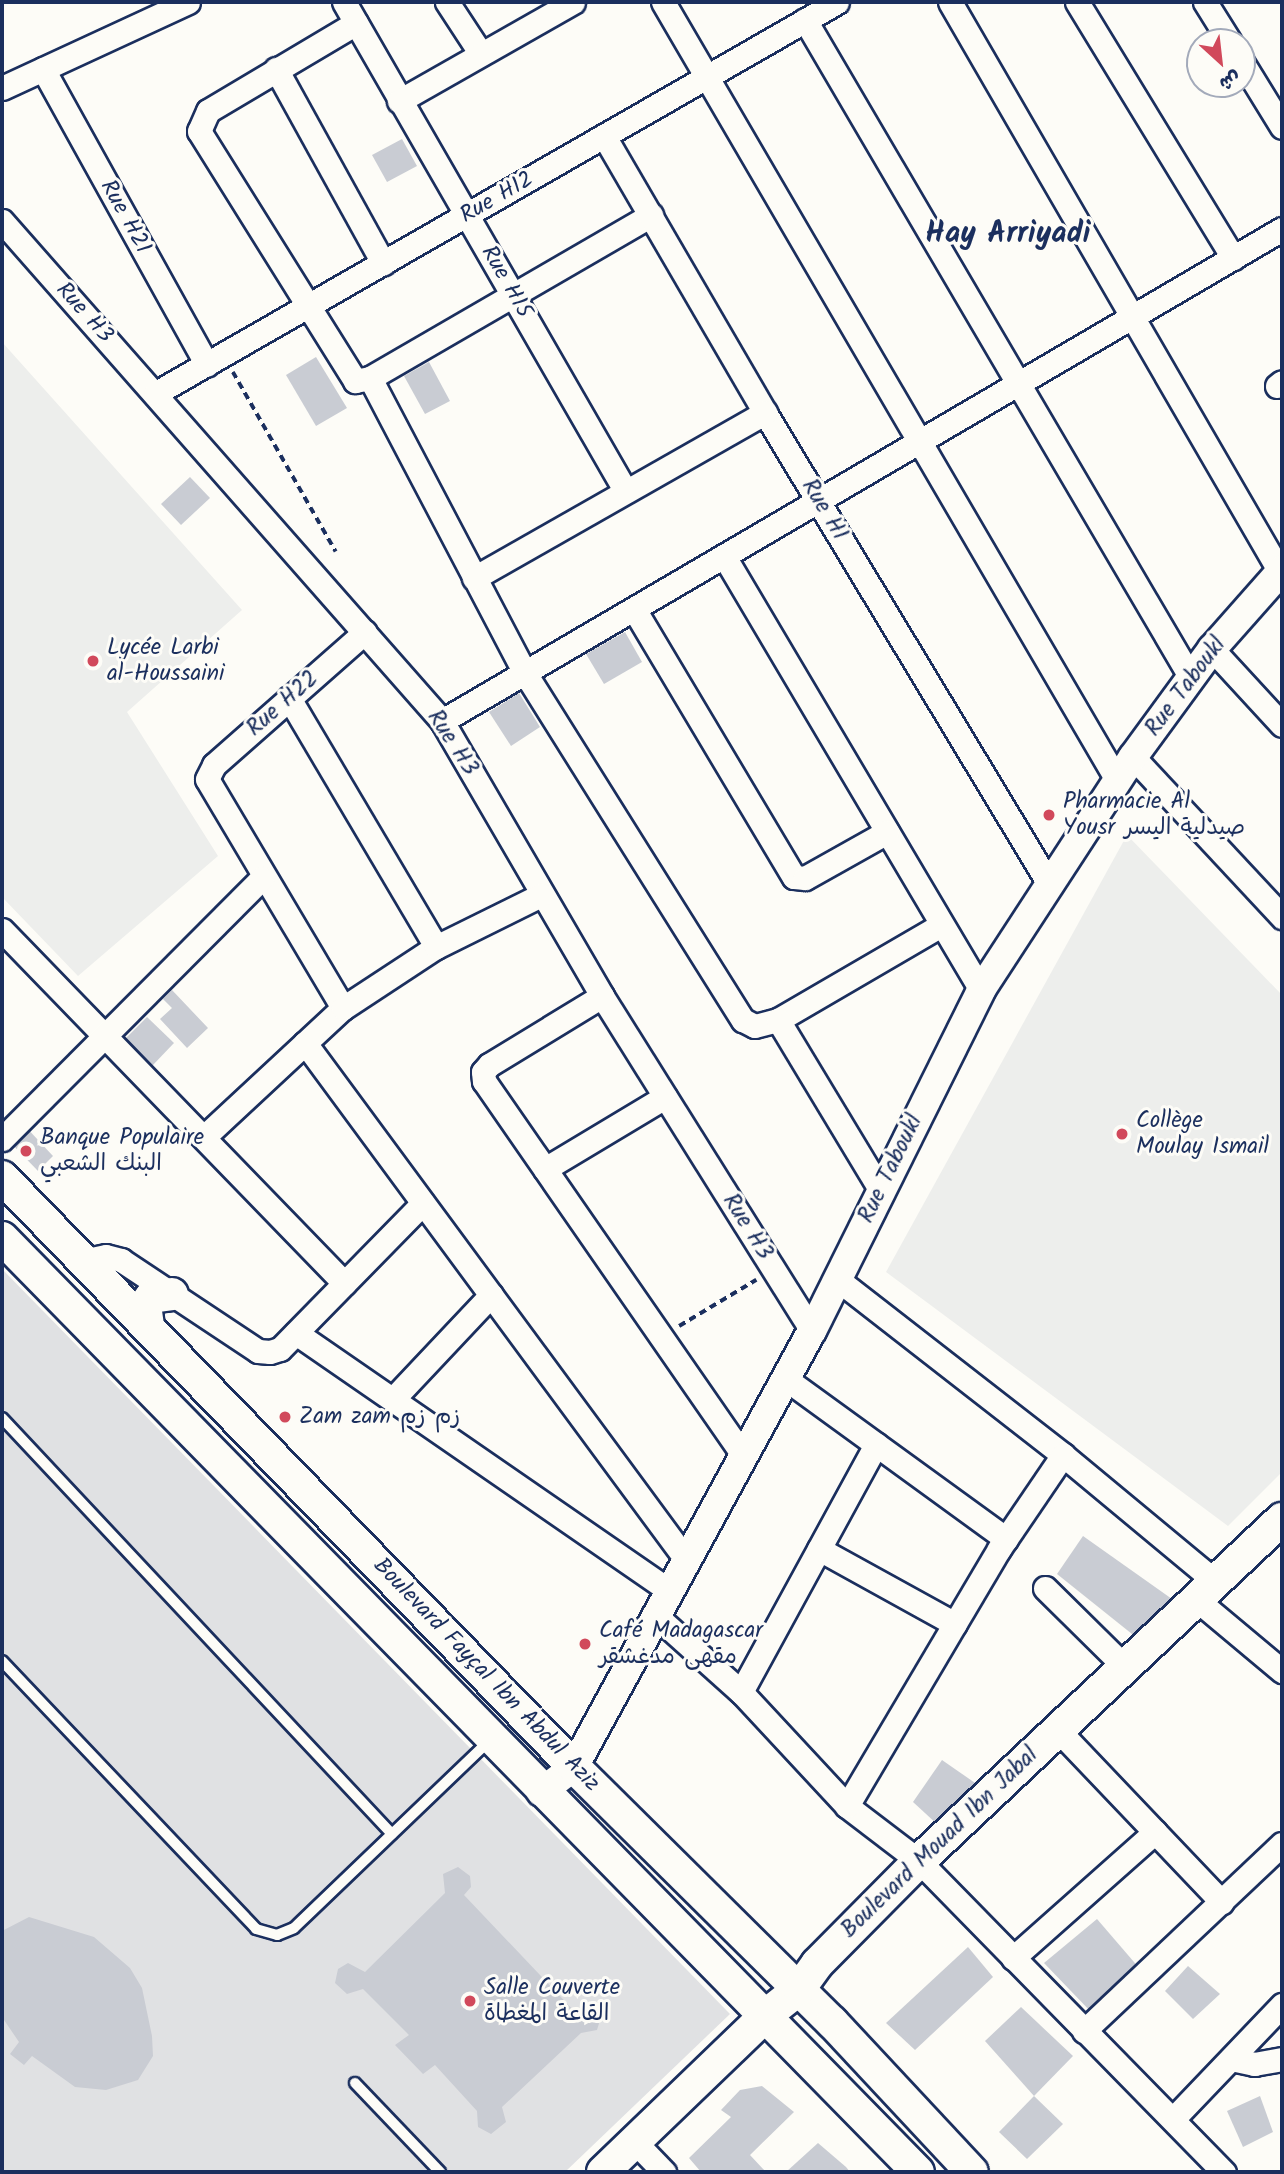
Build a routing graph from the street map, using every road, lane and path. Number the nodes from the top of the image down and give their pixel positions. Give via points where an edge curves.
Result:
1 (188, 2) edge
2 (344, 2) edge
3 (447, 2) edge
4 (663, 2) edge
5 (837, 2) edge
6 (950, 2) edge
7 (1077, 2) edge
8 (1205, 2) edge
9 (559, 5) edge
10 (805, 20) junction
11 (356, 23) junction
12 (1221, 28) edge
13 (481, 54) junction
14 (43, 69) junction
15 (276, 69) junction
16 (705, 77) junction
17 (1256, 85) edge
18 (2, 88) edge
19 (399, 101) junction
20 (1282, 127) edge
21 (604, 136) junction
22 (467, 215) junction
23 (652, 215) junction
24 (2, 221) edge
25 (1282, 229) edge
26 (1233, 258) junction
27 (383, 263) junction
28 (513, 296) junction
29 (307, 309) junction
30 (1132, 317) junction
31 (215, 360) junction
32 (370, 379) junction
33 (1018, 384) junction
34 (156, 393) junction
35 (765, 413) junction
36 (918, 443) junction
37 (625, 490) junction
38 (818, 501) junction
39 (336, 552) dead end
40 (724, 556) junction
41 (1281, 571) edge
42 (474, 578) junction
43 (634, 609) junction
44 (365, 632) junction
45 (1212, 649) junction
46 (525, 673) junction
47 (1191, 678) junction
48 (289, 698) junction
49 (442, 721) junction
50 (1282, 725) edge
51 (1133, 757) junction
52 (1117, 780) junction
53 (887, 832) junction
54 (262, 878) junction
55 (1048, 882) junction
56 (541, 895) junction
57 (1282, 917) edge
58 (941, 925) junction
59 (2, 930) edge
60 (436, 947) junction
61 (981, 990) junction
62 (602, 996) junction
63 (343, 1008) junction
64 (778, 1020) junction
65 (105, 1032) junction
66 (305, 1043) junction
67 (665, 1097) junction
68 (204, 1137) junction
69 (2, 1139) edge
70 (545, 1169) junction
71 (3, 1181) edge
72 (880, 1189) junction
73 (423, 1203) junction
74 (2, 1238) edge
75 (87, 1260) junction
76 (773, 1270) junction
77 (837, 1279) junction
78 (344, 1283) junction
79 (172, 1294) junction
80 (491, 1295) junction
81 (148, 1326) junction
82 (812, 1331) junction
83 (296, 1333) junction
84 (661, 1336) junction
85 (786, 1379) junction
86 (393, 1399) junction
87 (2, 1418) edge
88 (876, 1444) junction
89 (743, 1455) junction
90 (1063, 1455) junction
91 (1282, 1519) edge
92 (1006, 1539) junction
93 (819, 1549) junction
94 (685, 1558) junction
95 (1045, 1588) dead end
96 (668, 1590) junction
97 (1207, 1591) junction
98 (654, 1614) junction
99 (955, 1624) junction
100 (2, 1661) edge
101 (1124, 1666) junction
102 (1282, 1671) edge
103 (741, 1692) junction
104 (1057, 1730) junction
105 (490, 1740) junction
106 (575, 1766) junction
107 (541, 1793) junction
108 (847, 1806) junction
109 (1155, 1832) junction
110 (392, 1835) junction
111 (1282, 1844) edge
112 (919, 1861) junction
113 (1222, 1902) junction
114 (1013, 1958) junction
115 (799, 1989) junction
116 (1282, 2005) edge
117 (765, 2016) junction
118 (1084, 2031) junction
119 (1231, 2059) junction
120 (1282, 2059) edge
121 (355, 2084) dead end
122 (1173, 2119) junction
123 (635, 2141) junction
124 (440, 2172) edge
125 (603, 2172) edge
126 (664, 2172) edge
127 (918, 2172) edge
128 (972, 2172) edge
129 (1223, 2172) edge

1 - 14 street
2 - 11 street, Rue H15
3 - 13 street
4 - 16 street
5 - 10 street, Rue H12
6 - 30 street
7 - 26 street
8 - 12 street
9 - 13 street
10 - 16 street, Rue H12
10 - 33 street
11 - 15 street
11 - 19 street, Rue H15
13 - 19 street
14 - 18 street
14 - 31 street, Rue H21
15 - 27 street
15 - 29 street via 208,111 199,131
16 - 21 street, Rue H12
16 - 36 street
17 - 20 street
19 - 22 street, Rue H15
21 - 22 street, Rue H12
21 - 23 street, Rue H1
22 - 27 street, Rue H12
22 - 28 street, Rue H15
23 - 28 street
23 - 35 street, Rue H1
24 - 34 street, Rue H3
25 - 26 street
26 - 30 street
27 - 29 street, Rue H12
28 - 32 street
28 - 37 street, Rue H15
29 - 31 street, Rue H12
29 - 32 street via 351,378 359,382
30 - 33 street
30 - 41 street
31 - 34 street, Rue H12
31 - 39 path
32 - 42 street
33 - 36 street
33 - 47 street
34 - 44 street, Rue H3
35 - 37 street
35 - 38 street, Rue H1
36 - 38 street
36 - 52 street
37 - 42 street
38 - 40 street
38 - 55 street, Rue H1
40 - 43 street
40 - 53 street
41 - 45 street, Rue Taboukl
42 - 46 street
43 - 46 street
43 - 53 street via 793,877 805,878
44 - 48 street, Rue H22
44 - 49 street, Rue H3
45 - 47 street, Rue Taboukl
45 - 50 street
46 - 49 street
46 - 64 street via 743,1020 755,1026
47 - 51 street, Rue Taboukl
48 - 54 street, Rue H22 via 214,765 207,779
48 - 60 street
49 - 56 street, Rue H3
51 - 52 street, Rue Taboukl
51 - 57 street
52 - 55 street, Rue Taboukl
53 - 58 street
54 - 63 street
54 - 65 street
55 - 61 street, Rue Taboukl
56 - 60 street
56 - 62 street, Rue H3
58 - 61 street
58 - 64 street
59 - 65 street
60 - 63 street
61 - 72 street, Rue Taboukl
62 - 67 street, Rue H3
62 - 70 street via 483,1072 486,1089
63 - 66 street
64 - 72 street
65 - 68 street
65 - 69 street
66 - 68 street
66 - 73 street
67 - 70 street
67 - 76 street, Rue H3
68 - 78 street
70 - 84 street
71 - 75 main road, Boulevard Fayçal Ibn Abdul Aziz
72 - 77 street, Rue Taboukl
73 - 78 street
73 - 80 street
74 - 105 main road, Boulevard Fayçal Ibn Abdul Aziz
75 - 79 street via 106,1256 121,1260
75 - 81 main road, Boulevard Fayçal Ibn Abdul Aziz
76 - 82 street, Rue H3
76 - 84 path
77 - 82 street, Rue Taboukl
77 - 90 street
78 - 83 street
79 - 81 main road via 151,1297 145,1305
79 - 83 street via 258,1351 280,1349
80 - 86 street
80 - 94 street
81 - 106 main road, Boulevard Fayçal Ibn Abdul Aziz
82 - 85 street, Rue Taboukl
83 - 86 street
84 - 89 street
85 - 88 street
85 - 89 street, Rue Taboukl
86 - 96 street
87 - 110 lane
88 - 92 street
88 - 93 street
89 - 94 street, Rue Taboukl
90 - 92 street
90 - 97 street
91 - 97 main road, Boulevard Mouad Ibn Jabal
92 - 99 street
93 - 99 street
93 - 103 street
94 - 96 street, Rue Taboukl
95 - 101 street
96 - 98 street, Rue Taboukl
97 - 101 main road, Boulevard Mouad Ibn Jabal
97 - 102 street
98 - 103 street
98 - 106 street, Rue Taboukl
99 - 108 street
100 - 110 lane via 256,1929 276,1935 294,1928
101 - 104 main road, Boulevard Mouad Ibn Jabal
103 - 108 street
104 - 109 street
104 - 112 main road, Boulevard Mouad Ibn Jabal
105 - 107 main road, Boulevard Fayçal Ibn Abdul Aziz
105 - 110 lane
106 - 107 street, Rue Taboukl
106 - 115 main road, Boulevard Fayçal Ibn Abdul Aziz
107 - 117 main road, Boulevard Fayçal Ibn Abdul Aziz
108 - 112 street
109 - 113 street
109 - 114 street
111 - 113 street
112 - 114 street
112 - 115 main road, Boulevard Mouad Ibn Jabal via 817,1964
113 - 118 street
114 - 118 street
115 - 117 main road, Boulevard Mouad Ibn Jabal
115 - 128 main road, Boulevard Fayçal Ibn Abdul Aziz
116 - 119 street
117 - 123 main road, Boulevard Mouad Ibn Jabal
117 - 127 main road, Boulevard Fayçal Ibn Abdul Aziz
118 - 122 street
119 - 120 street via 1254,2064
119 - 122 street
121 - 124 lane
122 - 129 street
123 - 125 main road, Boulevard Mouad Ibn Jabal
123 - 126 street

